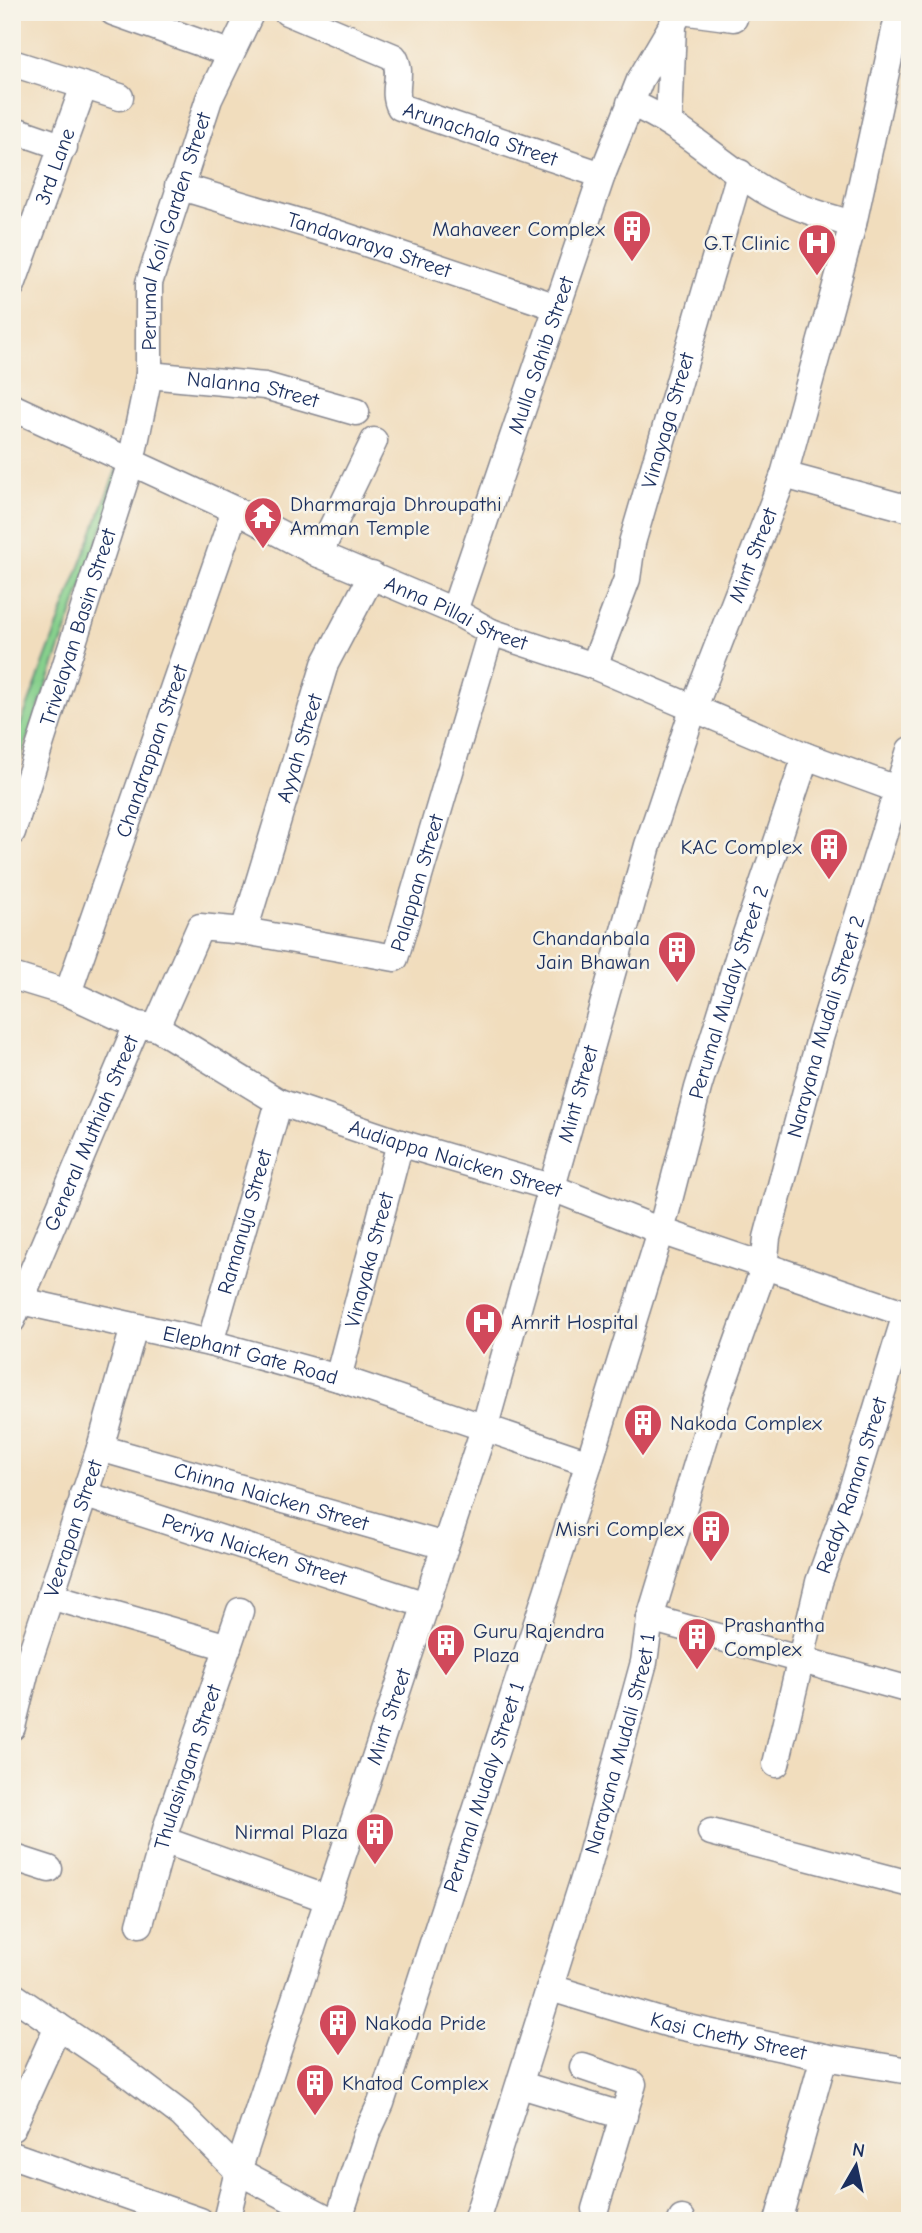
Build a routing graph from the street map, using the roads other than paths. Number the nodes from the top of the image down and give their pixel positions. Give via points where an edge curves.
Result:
1 (113, 12) edge
2 (251, 12) edge
3 (287, 12) edge
4 (899, 12) edge
5 (681, 16) edge
6 (734, 18) dead end
7 (229, 53) junction
8 (12, 63) edge
9 (84, 86) junction
10 (120, 97) dead end
11 (630, 103) junction
12 (669, 121) junction
13 (12, 129) edge
14 (64, 147) junction
15 (740, 173) junction
16 (602, 175) junction
17 (178, 186) junction
18 (853, 224) junction
19 (22, 230) edge
20 (12, 285) edge
21 (556, 307) junction
22 (149, 376) junction
23 (12, 408) edge
24 (356, 412) dead end
25 (374, 441) dead end
26 (131, 462) junction
27 (784, 475) junction
28 (910, 509) edge
29 (234, 510) junction
30 (319, 554) junction
31 (372, 575) junction
32 (454, 611) junction
33 (491, 632) junction
34 (594, 666) junction
35 (693, 710) junction
36 (910, 750) edge
37 (806, 756) junction
38 (903, 791) edge
39 (12, 832) edge
40 (244, 931) junction
41 (12, 976) edge
42 (68, 993) junction
43 (146, 1026) junction
44 (279, 1102) junction
45 (400, 1143) junction
46 (550, 1187) junction
47 (661, 1231) junction
48 (764, 1268) junction
49 (15, 1306) edge
50 (908, 1315) edge
51 (134, 1327) junction
52 (210, 1343) junction
53 (338, 1378) junction
54 (484, 1429) junction
55 (100, 1448) junction
56 (589, 1463) junction
57 (83, 1494) junction
58 (445, 1546) junction
59 (50, 1596) junction
60 (426, 1605) junction
61 (240, 1611) dead end
62 (650, 1618) junction
63 (228, 1647) junction
64 (802, 1658) junction
65 (910, 1690) edge
66 (12, 1727) edge
67 (776, 1764) dead end
68 (712, 1832) dead end
69 (163, 1840) junction
70 (12, 1857) edge
71 (49, 1869) dead end
72 (910, 1883) edge
73 (328, 1899) junction
74 (140, 1924) dead end
75 (551, 1988) junction
76 (12, 1995) edge
77 (58, 2026) junction
78 (824, 2057) junction
79 (583, 2067) dead end
80 (910, 2071) edge
81 (521, 2085) junction
82 (624, 2116) junction
83 (12, 2128) edge
84 (12, 2155) edge
85 (239, 2171) junction
86 (595, 2209) dead end
87 (200, 2221) edge
88 (226, 2221) edge
89 (332, 2221) edge
90 (338, 2221) edge
91 (476, 2221) edge
92 (778, 2221) edge

1 - 7 street
2 - 7 street, Perumal Koil Garden Street
3 - 16 street, Arunachala Street via 394,57 400,68 395,97 400,107
4 - 18 street, Mint Street
5 - 6 street
5 - 11 street, Mulla Sahib Street via 646,68
5 - 12 street
7 - 17 street, Perumal Koil Garden Street
8 - 9 street
9 - 10 street
9 - 14 street, 3rd Lane
11 - 12 street
11 - 16 street, Mulla Sahib Street
12 - 15 street
13 - 14 street
14 - 19 street, 3rd Lane
15 - 18 street via 784,200
15 - 34 street, Vinayaga Street via 632,543 627,579
16 - 21 street, Mulla Sahib Street
17 - 21 street, Tandavaraya Street
17 - 22 street, Perumal Koil Garden Street via 149,283
18 - 27 street, Mint Street
19 - 20 street, 3rd Lane
21 - 32 street, Mulla Sahib Street
22 - 24 street, Nalanna Street via 265,386
22 - 26 street, Perumal Koil Garden Street
23 - 26 street, Anna Pillai Street
25 - 30 street
26 - 29 street, Anna Pillai Street
26 - 39 street, Trivelayan Basin Street
27 - 28 street
27 - 35 street, Mint Street
29 - 30 street, Anna Pillai Street
29 - 42 street, Chandrappan Street
30 - 31 street, Anna Pillai Street
31 - 32 street, Anna Pillai Street
31 - 40 street, Ayyah Street via 325,664
32 - 33 street, Anna Pillai Street
33 - 34 street, Anna Pillai Street
33 - 40 street, Palappan Street via 395,958
34 - 35 street, Anna Pillai Street
35 - 37 street, Anna Pillai Street
35 - 46 street, Mint Street via 619,942
36 - 38 street, Narayana Mudali Street 2
37 - 38 street, Anna Pillai Street
37 - 47 street, Perumal Mudaly Street 2 via 715,1035
38 - 48 street, Narayana Mudali Street 2 via 820,1038 767,1238
40 - 43 street, Palappan Street via 200,927
41 - 42 street, Audiappa Naicken Street
42 - 43 street, Audiappa Naicken Street
43 - 44 street, Audiappa Naicken Street
43 - 49 street, General Muthiah Street
44 - 45 street, Audiappa Naicken Street
44 - 52 street, Ramanuja Street
45 - 46 street, Audiappa Naicken Street
45 - 53 street, Vinayaka Street
46 - 47 street, Audiappa Naicken Street
46 - 54 street, Mint Street
47 - 48 street, Audiappa Naicken Street
47 - 56 street, Perumal Mudaly Street 1
48 - 50 street, Audiappa Naicken Street
48 - 62 street, Narayana Mudali Street 1 via 714,1408
49 - 51 street, Elephant Gate Road
50 - 64 street, Reddy Raman Street via 819,1582
51 - 52 street, Elephant Gate Road
51 - 55 street, Veerapan Street
52 - 53 street, Elephant Gate Road
53 - 54 street, Elephant Gate Road
54 - 56 street, Elephant Gate Road
54 - 58 street, Mint Street
55 - 57 street, Veerapan Street
55 - 58 street, Chinna Naicken Street
56 - 90 street, Perumal Mudaly Street 1
57 - 59 street, Veerapan Street
57 - 60 street, Periya Naicken Street
58 - 60 street, Mint Street
59 - 63 street
59 - 66 street, Veerapan Street via 26,1666
60 - 73 street, Mint Street
61 - 63 street, Thulasingam Street
62 - 64 street
62 - 75 street, Narayana Mudali Street 1 via 638,1685
63 - 69 street, Thulasingam Street
64 - 65 street
64 - 67 street, Reddy Raman Street
68 - 72 street
69 - 73 street
69 - 74 street, Thulasingam Street
70 - 71 street
73 - 85 street, Mint Street
75 - 78 street, Kasi Chetty Street via 670,2024
75 - 81 street, Narayana Mudali Street 1
76 - 77 street
77 - 83 street
77 - 85 street via 182,2115
78 - 80 street, Kasi Chetty Street
78 - 92 street
79 - 82 street via 633,2084
81 - 82 street
81 - 91 street, Narayana Mudali Street 1
82 - 86 street
84 - 87 street
85 - 88 street, Mint Street
85 - 89 street

